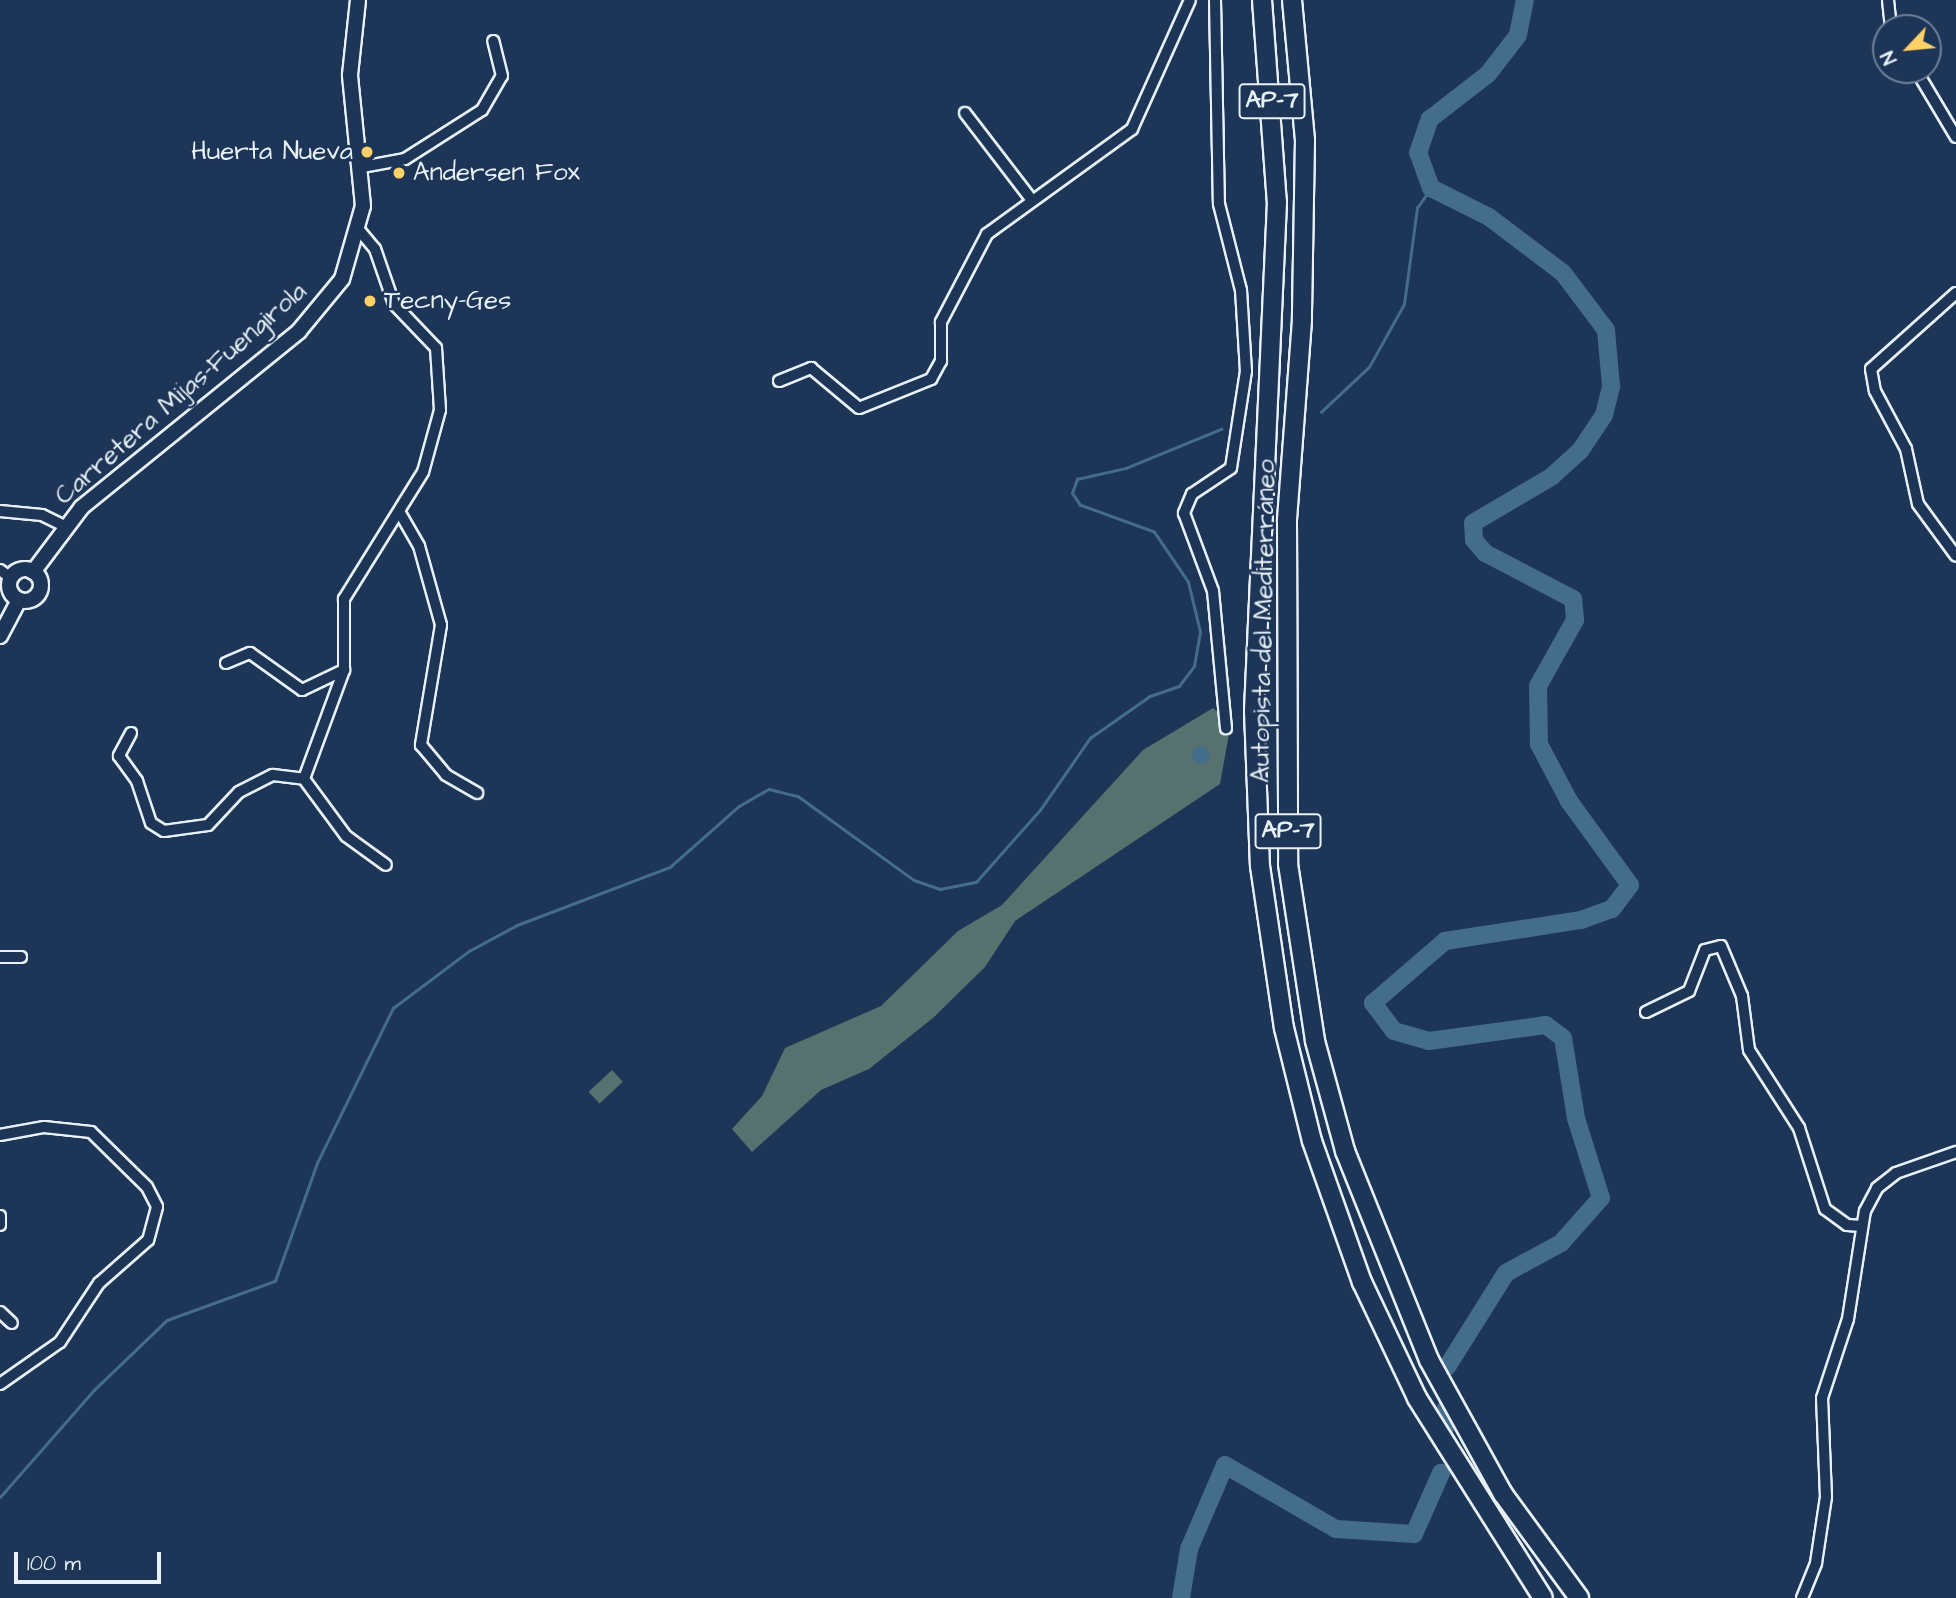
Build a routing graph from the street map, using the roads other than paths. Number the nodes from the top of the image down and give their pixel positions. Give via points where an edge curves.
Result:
1 (358, 0) edge
2 (1190, 0) edge
3 (1215, 0) edge
4 (1262, 0) edge
5 (1292, 0) edge
6 (493, 41) dead end
7 (1924, 84) edge
8 (965, 113) dead end
9 (1956, 137) edge
10 (362, 167) junction
11 (1031, 199) junction
12 (359, 230) junction
13 (1956, 293) edge
14 (779, 381) dead end
15 (0, 511) edge
16 (400, 513) junction
17 (65, 526) junction
18 (1956, 556) edge
19 (33, 572) junction
20 (5, 574) edge
21 (19, 600) junction
22 (0, 636) edge
23 (226, 663) dead end
24 (344, 670) junction
25 (1226, 728) dead end
26 (131, 733) dead end
27 (304, 779) junction
28 (477, 793) dead end
29 (386, 865) dead end
30 (0, 957) edge
31 (21, 957) dead end
32 (1646, 1012) dead end
33 (0, 1135) edge
34 (1956, 1152) edge
35 (0, 1216) edge
36 (0, 1225) edge
37 (1862, 1226) junction
38 (0, 1312) edge
39 (12, 1323) dead end
40 (0, 1384) edge
41 (1543, 1598) edge
42 (1578, 1598) edge
43 (1802, 1598) edge

1 - 10 main road, Carretera Mijas-Fuengirola via 350,75
2 - 11 street via 1132,129
3 - 25 street via 1219,204 1241,290 1246,371 1231,468 1192,494 1184,513 1213,591
4 - 41 highway, Autopista del Mediterráneo / AP-7 via 1277,201 1254,711 1260,866 1284,1028 1312,1141 1362,1282 1417,1398
5 - 42 highway, Autopista del Mediterráneo / AP-7 via 1305,140 1302,320 1287,521 1288,864 1315,1041 1345,1151 1429,1360 1503,1493
6 - 10 street via 502,76 482,110 405,159
7 - 9 street
8 - 11 street
10 - 12 main road, Carretera Mijas-Fuengirola
11 - 14 street via 987,234 941,322 941,361 923,385 859,408 811,368
12 - 16 street via 375,250 394,303 429,338 439,359 440,410 431,452
12 - 17 main road, Carretera Mijas-Fuengirola via 342,279 316,315
13 - 18 street via 1871,369 1906,449 1918,503
15 - 17 street via 41,515
16 - 24 street via 344,599
16 - 28 street via 419,547 440,625 421,745 446,775
17 - 19 main road, Carretera Mijas-Fuengirola
19 - 20 main road
19 - 21 main road via 40,580 38,595
20 - 21 main road via 9,589
21 - 22 main road
23 - 24 street via 250,653 302,690
24 - 27 street
26 - 27 street via 119,757 137,781 151,823 164,831 208,824 239,792 273,775
27 - 29 street via 346,836
30 - 31 street
32 - 37 street via 1689,991 1705,950 1721,946 1742,996 1749,1050 1798,1128 1825,1209 1847,1225
33 - 40 street via 44,1127 91,1132 148,1187 157,1207 148,1240 99,1283 60,1342
34 - 37 street via 1885,1180
35 - 36 street
37 - 43 street via 1849,1319 1822,1398 1826,1497 1816,1563
38 - 39 street

